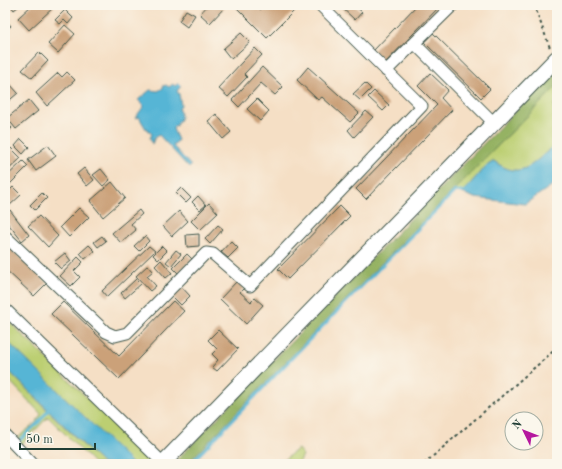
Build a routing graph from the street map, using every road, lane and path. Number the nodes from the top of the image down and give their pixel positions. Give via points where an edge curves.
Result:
1 (320, 5) edge
2 (453, 5) edge
3 (534, 5) edge
4 (414, 44) junction
5 (556, 59) edge
6 (386, 71) junction
7 (494, 123) junction
8 (5, 236) edge
9 (5, 309) edge
10 (557, 348) edge
11 (5, 435) edge
12 (33, 464) edge
13 (163, 464) edge
14 (424, 464) edge

1 - 6 street
2 - 4 street
3 - 5 path
4 - 6 street
4 - 7 street
5 - 7 main road
6 - 8 street via 422,106 250,286 213,254 206,253 127,333 115,336 106,332
7 - 13 main road
9 - 13 street
10 - 14 path
11 - 12 street

